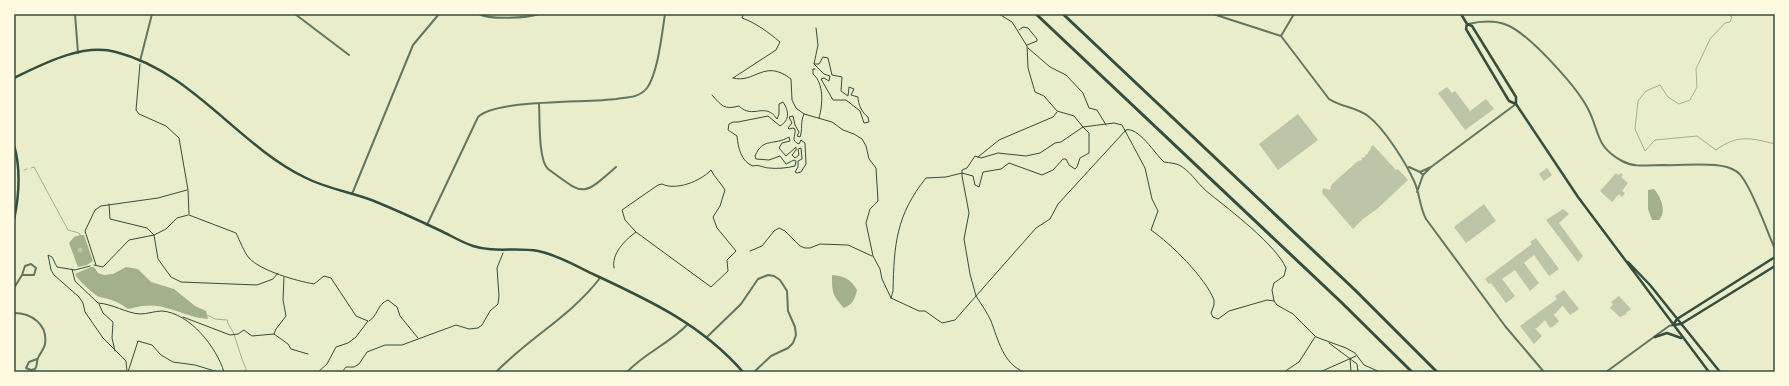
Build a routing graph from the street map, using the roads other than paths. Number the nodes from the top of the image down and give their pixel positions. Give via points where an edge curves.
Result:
1 (75, 14) edge
2 (152, 14) edge
3 (295, 14) edge
4 (439, 14) edge
5 (479, 14) edge
6 (539, 14) edge
7 (665, 14) edge
8 (1036, 14) edge
9 (1063, 14) edge
10 (1213, 14) edge
11 (1294, 14) edge
12 (1461, 14) edge
13 (515, 15) edge
14 (1467, 24) junction
15 (1281, 36) junction
16 (78, 53) junction
17 (349, 55) dead end
18 (140, 61) junction
19 (1499, 70) junction
20 (1493, 74) junction
21 (14, 78) edge
22 (539, 104) junction
23 (1516, 104) junction
24 (14, 145) edge
25 (1431, 166) junction
26 (616, 167) dead end
27 (1408, 167) junction
28 (1416, 172) junction
29 (1420, 172) junction
30 (1423, 175) junction
31 (1413, 176) junction
32 (1415, 181) junction
33 (1421, 181) junction
34 (1417, 193) junction
35 (352, 194) junction
36 (14, 220) edge
37 (427, 225) junction
38 (1775, 249) edge
39 (1775, 257) edge
40 (1626, 260) junction
41 (1775, 266) edge
42 (22, 275) junction
43 (600, 278) junction
44 (14, 288) edge
45 (14, 313) edge
46 (1677, 319) junction
47 (688, 323) junction
48 (1681, 324) junction
49 (1673, 325) junction
50 (707, 337) junction
51 (1655, 337) junction
52 (1684, 341) junction
53 (37, 359) junction
54 (496, 372) edge
55 (627, 372) edge
56 (743, 372) edge
57 (754, 372) edge
58 (1412, 372) edge
59 (1437, 372) edge
60 (1544, 372) edge
61 (1606, 372) edge
62 (1709, 372) edge
63 (1720, 372) edge

1 - 16 street
2 - 18 street
3 - 17 street
4 - 35 street via 413,45
5 - 13 street via 486,17
6 - 13 street
7 - 22 street via 653,77 643,93 601,101
8 - 58 highway
9 - 59 highway via 1355,290
10 - 15 street
11 - 15 street
12 - 14 main road
14 - 19 main road via 1472,26
14 - 20 main road via 1466,29
14 - 38 street via 1499,22 1524,37 1565,77 1587,107 1602,145 1622,161 1637,166 1718,166 1738,172 1747,184
15 - 27 street via 1324,94 1334,102 1370,117
16 - 18 main road via 112,51
16 - 21 main road via 51,60
18 - 35 main road via 190,89 291,170 316,183
19 - 20 main road
19 - 23 main road via 1516,97
20 - 23 main road via 1509,101
22 - 26 street via 542,157 548,169 574,188 581,190 594,186
22 - 37 street via 495,108 479,117
23 - 25 street
23 - 40 main road via 1563,175
24 - 36 main road via 18,169
25 - 29 street
25 - 30 street
27 - 28 street
27 - 31 street
28 - 29 street
28 - 31 street
29 - 30 street
30 - 33 street
31 - 32 street
32 - 33 street
32 - 34 street
33 - 34 street
34 - 60 street via 1426,218 1506,326
35 - 37 main road via 372,200
37 - 43 main road via 473,246 537,251
39 - 46 main road
40 - 46 main road via 1644,276
40 - 49 main road
41 - 48 main road
42 - 42 street via 27,264 36,268 34,275
42 - 44 street
43 - 47 main road via 662,307
43 - 54 street via 561,319 520,349
45 - 53 street via 31,316 42,326 45,342
46 - 48 main road
46 - 49 main road
47 - 50 main road
47 - 55 street via 673,339 642,357
48 - 49 main road
48 - 63 main road
49 - 51 street
49 - 52 main road
50 - 56 main road
50 - 57 street via 741,304 758,279 774,276 780,280 787,291 788,311 796,327 796,335 788,348 771,356
51 - 52 main road via 1672,334
51 - 61 street
52 - 62 main road
53 - 53 street via 29,362 26,368 34,369 38,364

